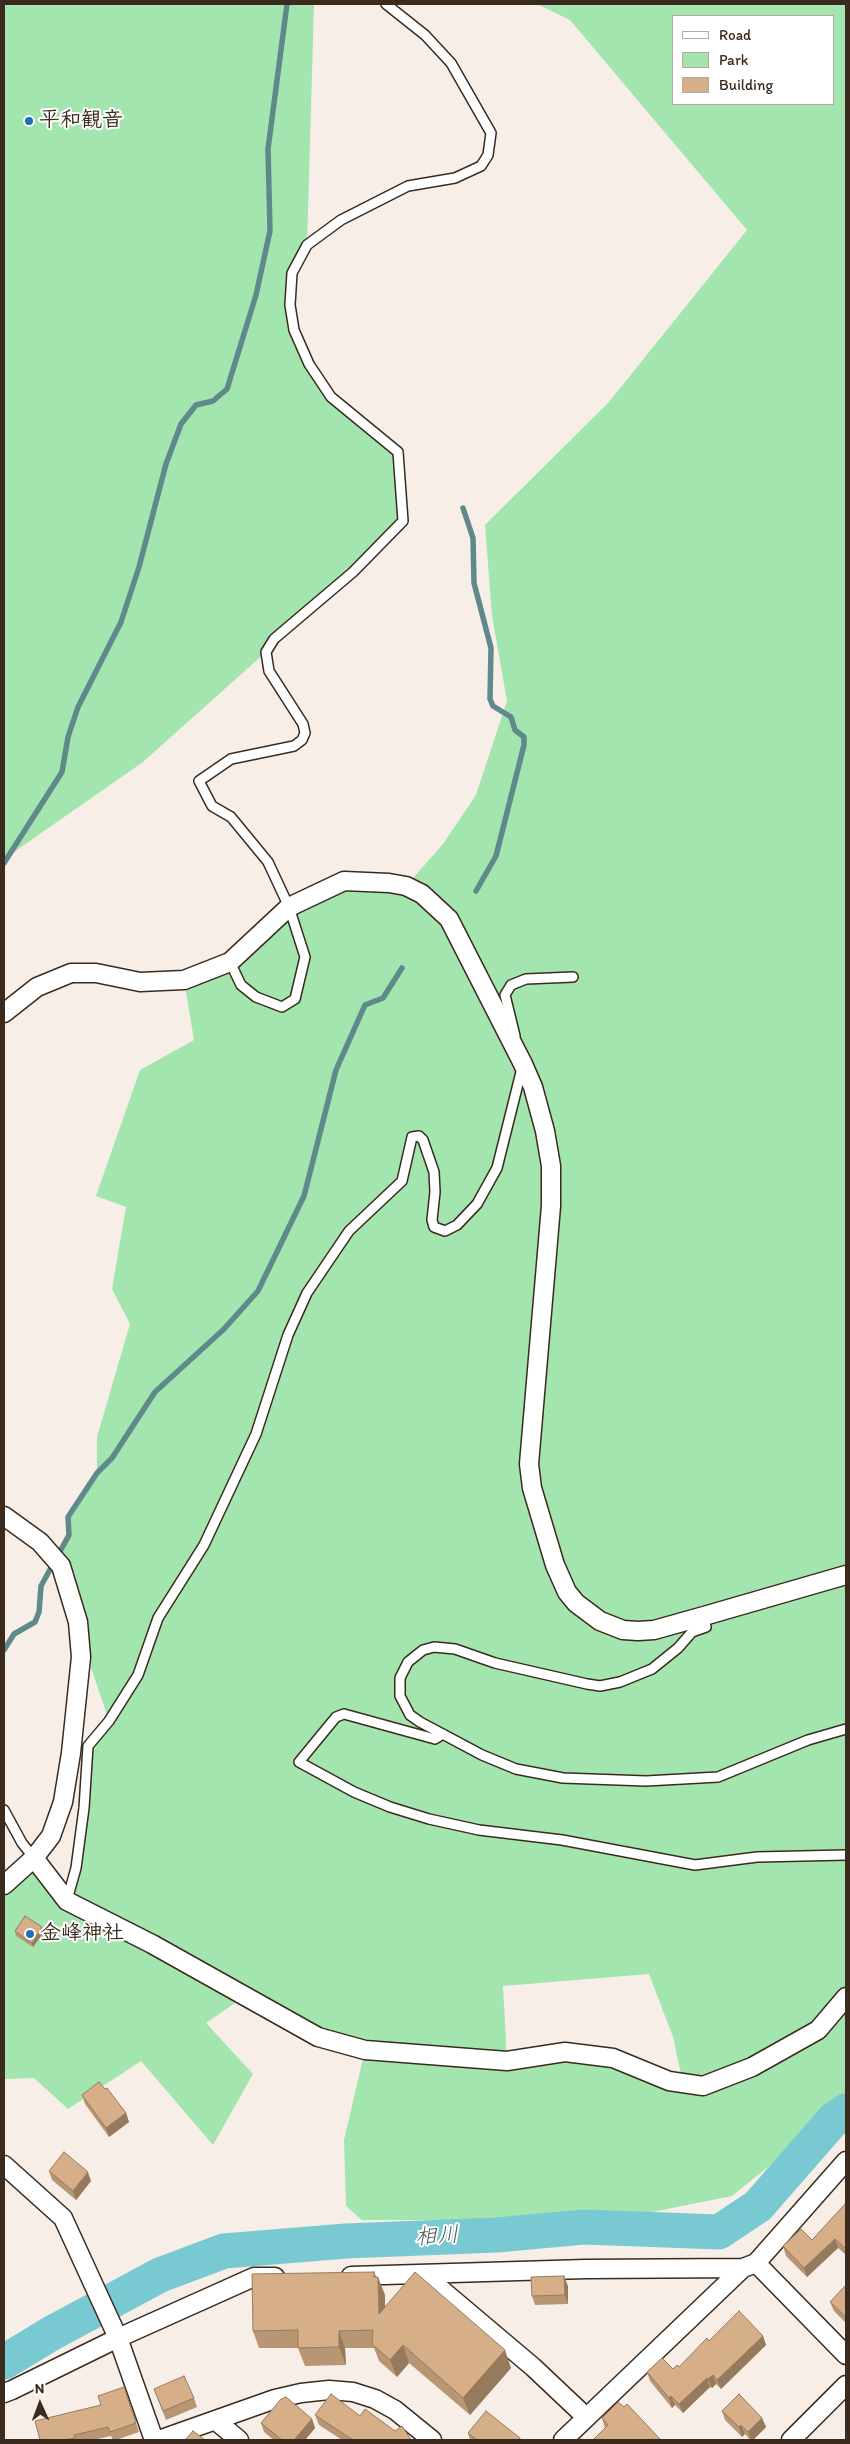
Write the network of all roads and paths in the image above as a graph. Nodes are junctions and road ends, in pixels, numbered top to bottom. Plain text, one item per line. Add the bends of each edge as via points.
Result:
1 (386, 4) edge
2 (289, 907) junction
3 (230, 962) junction
4 (573, 977) dead end
5 (4, 1012) edge
6 (523, 1064) junction
7 (4, 1516) edge
8 (846, 1575) edge
9 (704, 1616) junction
10 (846, 1729) edge
11 (443, 1734) junction
12 (4, 1810) edge
13 (846, 1855) edge
14 (34, 1858) junction
15 (4, 1885) edge
16 (67, 1901) junction
17 (846, 1998) edge
18 (846, 2161) edge
19 (4, 2165) edge
20 (749, 2266) junction
21 (424, 2275) junction
22 (330, 2276) edge
23 (292, 2277) edge
24 (115, 2331) junction
25 (846, 2355) edge
26 (846, 2385) edge
27 (4, 2392) edge
28 (586, 2417) junction
29 (215, 2420) junction
30 (154, 2440) edge
31 (159, 2440) edge
32 (239, 2440) edge
33 (432, 2440) edge
34 (563, 2440) edge
35 (791, 2440) edge

1 - 2 lane via 425,36 451,63 491,133 488,155 481,166 455,178 408,186 341,220 307,245 292,273 290,305 294,330 309,364 331,397 398,452 403,521 353,572 274,639 266,652 269,671 303,724 305,733 302,740 294,746 231,759 199,782 212,806 231,817 268,862
2 - 3 street
2 - 3 lane via 305,957 295,999 282,1007 256,997 241,985
2 - 6 street via 344,881 389,883 406,886 422,894 449,919
3 - 5 street via 184,980 140,982 96,973 71,974 37,987
4 - 6 lane via 526,979 511,985 505,995
6 - 9 street via 533,1087 551,1166 551,1206 529,1464 532,1488 555,1565 560,1580 576,1603 611,1626 623,1630 646,1630
6 - 16 lane via 497,1168 477,1204 457,1225 445,1231 434,1227 434,1172 423,1140 418,1136 412,1137 402,1181 349,1231 307,1293 288,1335 256,1434 204,1545 158,1618 138,1675 88,1746 76,1868
7 - 14 street via 40,1542 55,1560 78,1622 81,1657 63,1802 51,1836
8 - 9 street
9 - 11 lane via 706,1627 692,1632 652,1669 610,1685 587,1684 495,1663 455,1649 434,1647 423,1650 402,1670 400,1696 410,1715
10 - 11 lane via 808,1740 718,1778 646,1781 537,1774 482,1755
11 - 13 lane via 435,1739 344,1714 336,1717 299,1762 354,1792 390,1807 479,1830 562,1840 695,1865 757,1857
12 - 14 lane
14 - 15 street
14 - 16 street
16 - 17 street via 152,1944 318,2037 365,2050 507,2061 565,2052 613,2058 669,2082 702,2086 752,2067 818,2030
18 - 20 street
19 - 24 street via 63,2218
20 - 21 street
20 - 25 street
20 - 28 street
21 - 22 street
21 - 28 street via 533,2367
23 - 24 street via 254,2277
24 - 27 street
24 - 30 street
26 - 35 street
28 - 34 street
29 - 31 street
29 - 32 street
29 - 33 street via 302,2393 353,2392 395,2410

